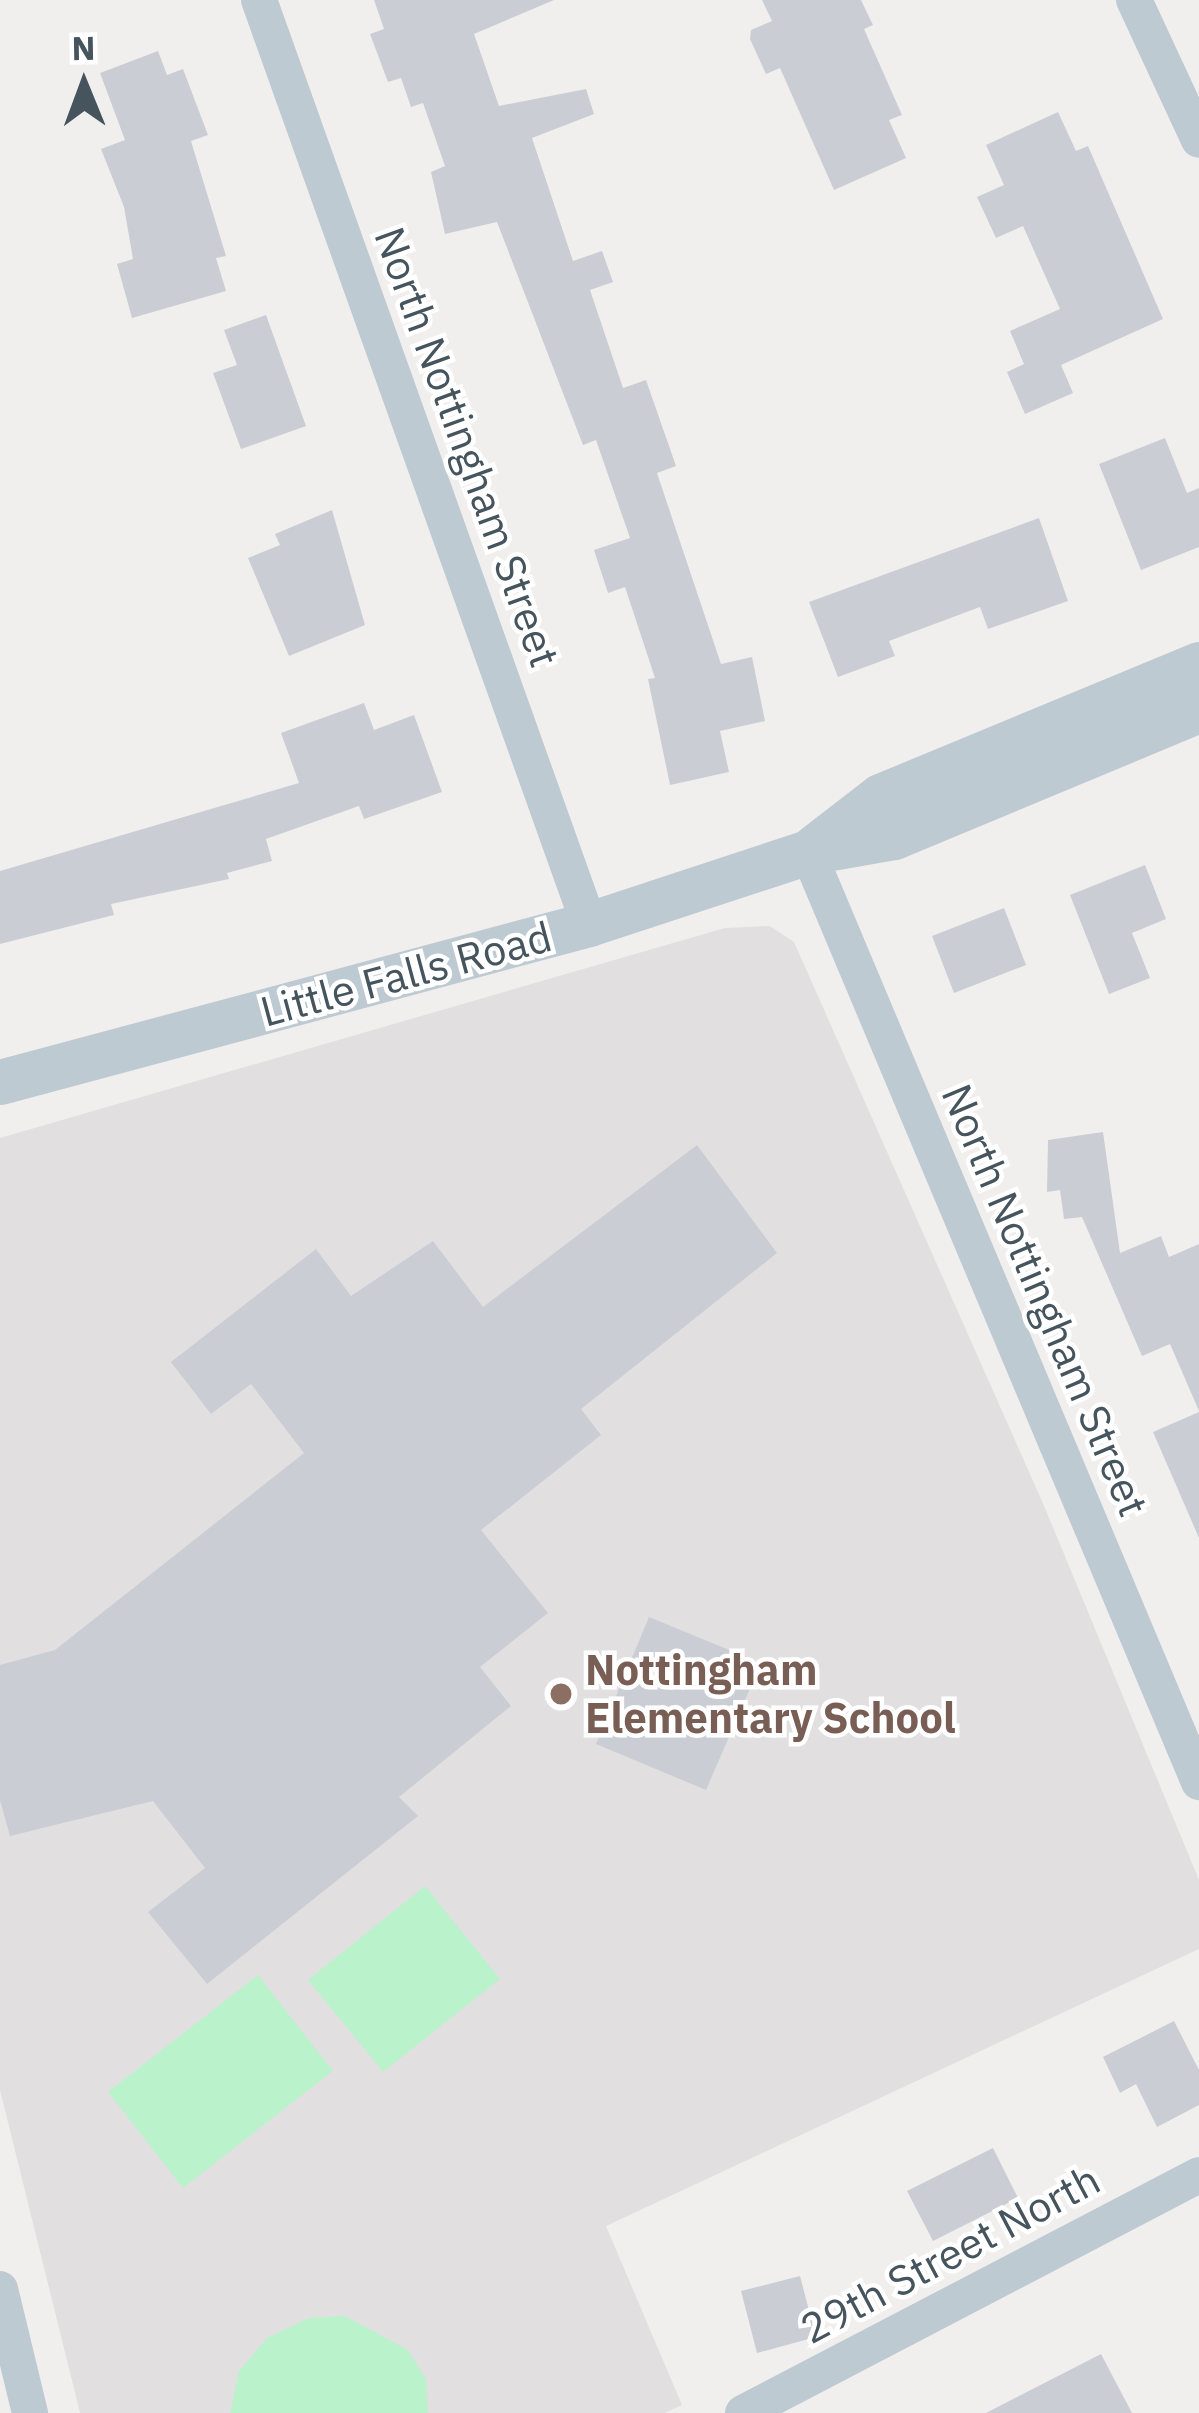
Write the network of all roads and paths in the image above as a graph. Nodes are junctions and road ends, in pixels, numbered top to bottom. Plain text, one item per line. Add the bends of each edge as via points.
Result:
1 (259, 0) edge
2 (1134, 0) edge
3 (1199, 140) edge
4 (1199, 664) edge
5 (1199, 710) edge
6 (808, 852) junction
7 (590, 924) junction
8 (0, 1082) edge
9 (1199, 1782) edge
10 (1199, 2175) edge
11 (0, 2289) edge
12 (30, 2413) edge
13 (743, 2413) edge

1 - 7 street, North Nottingham Street
2 - 3 street
4 - 6 street, Little Falls Road via 880,796
5 - 6 street, Little Falls Road via 894,837
6 - 7 street, Little Falls Road
6 - 9 street, North Nottingham Street
7 - 8 street, Little Falls Road
10 - 13 street, 29th Street North
11 - 12 street

